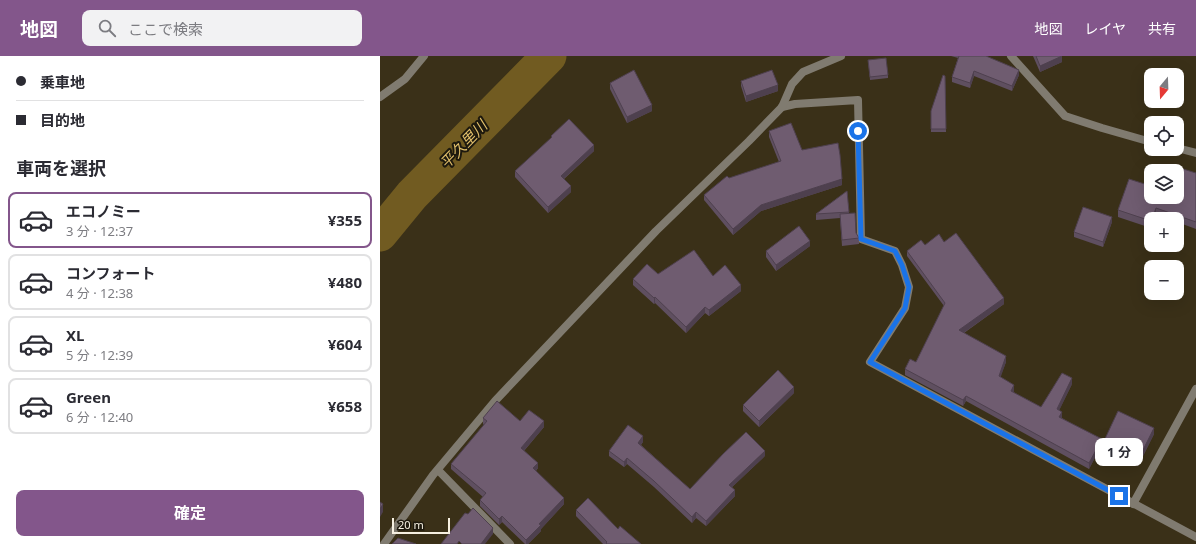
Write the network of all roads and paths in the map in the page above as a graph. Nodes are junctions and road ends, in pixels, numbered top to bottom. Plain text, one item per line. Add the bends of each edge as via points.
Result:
1 (424, 56) edge
2 (841, 56) edge
3 (1011, 56) edge
4 (380, 97) edge
5 (782, 107) junction
6 (1144, 140) edge
7 (1184, 150) edge
8 (1196, 153) edge
9 (1196, 389) edge
10 (438, 470) junction
11 (1133, 504) junction
12 (1196, 537) edge
13 (384, 544) edge
14 (510, 544) edge

1 - 4 street via 405,79
2 - 5 street via 803,72 792,84
3 - 6 street via 1065,116
5 - 10 street via 656,231 495,401
5 - 11 street via 858,100 861,239 895,251 909,287 905,308 870,362
7 - 8 street
9 - 11 street
10 - 13 street
10 - 14 street
11 - 12 street

